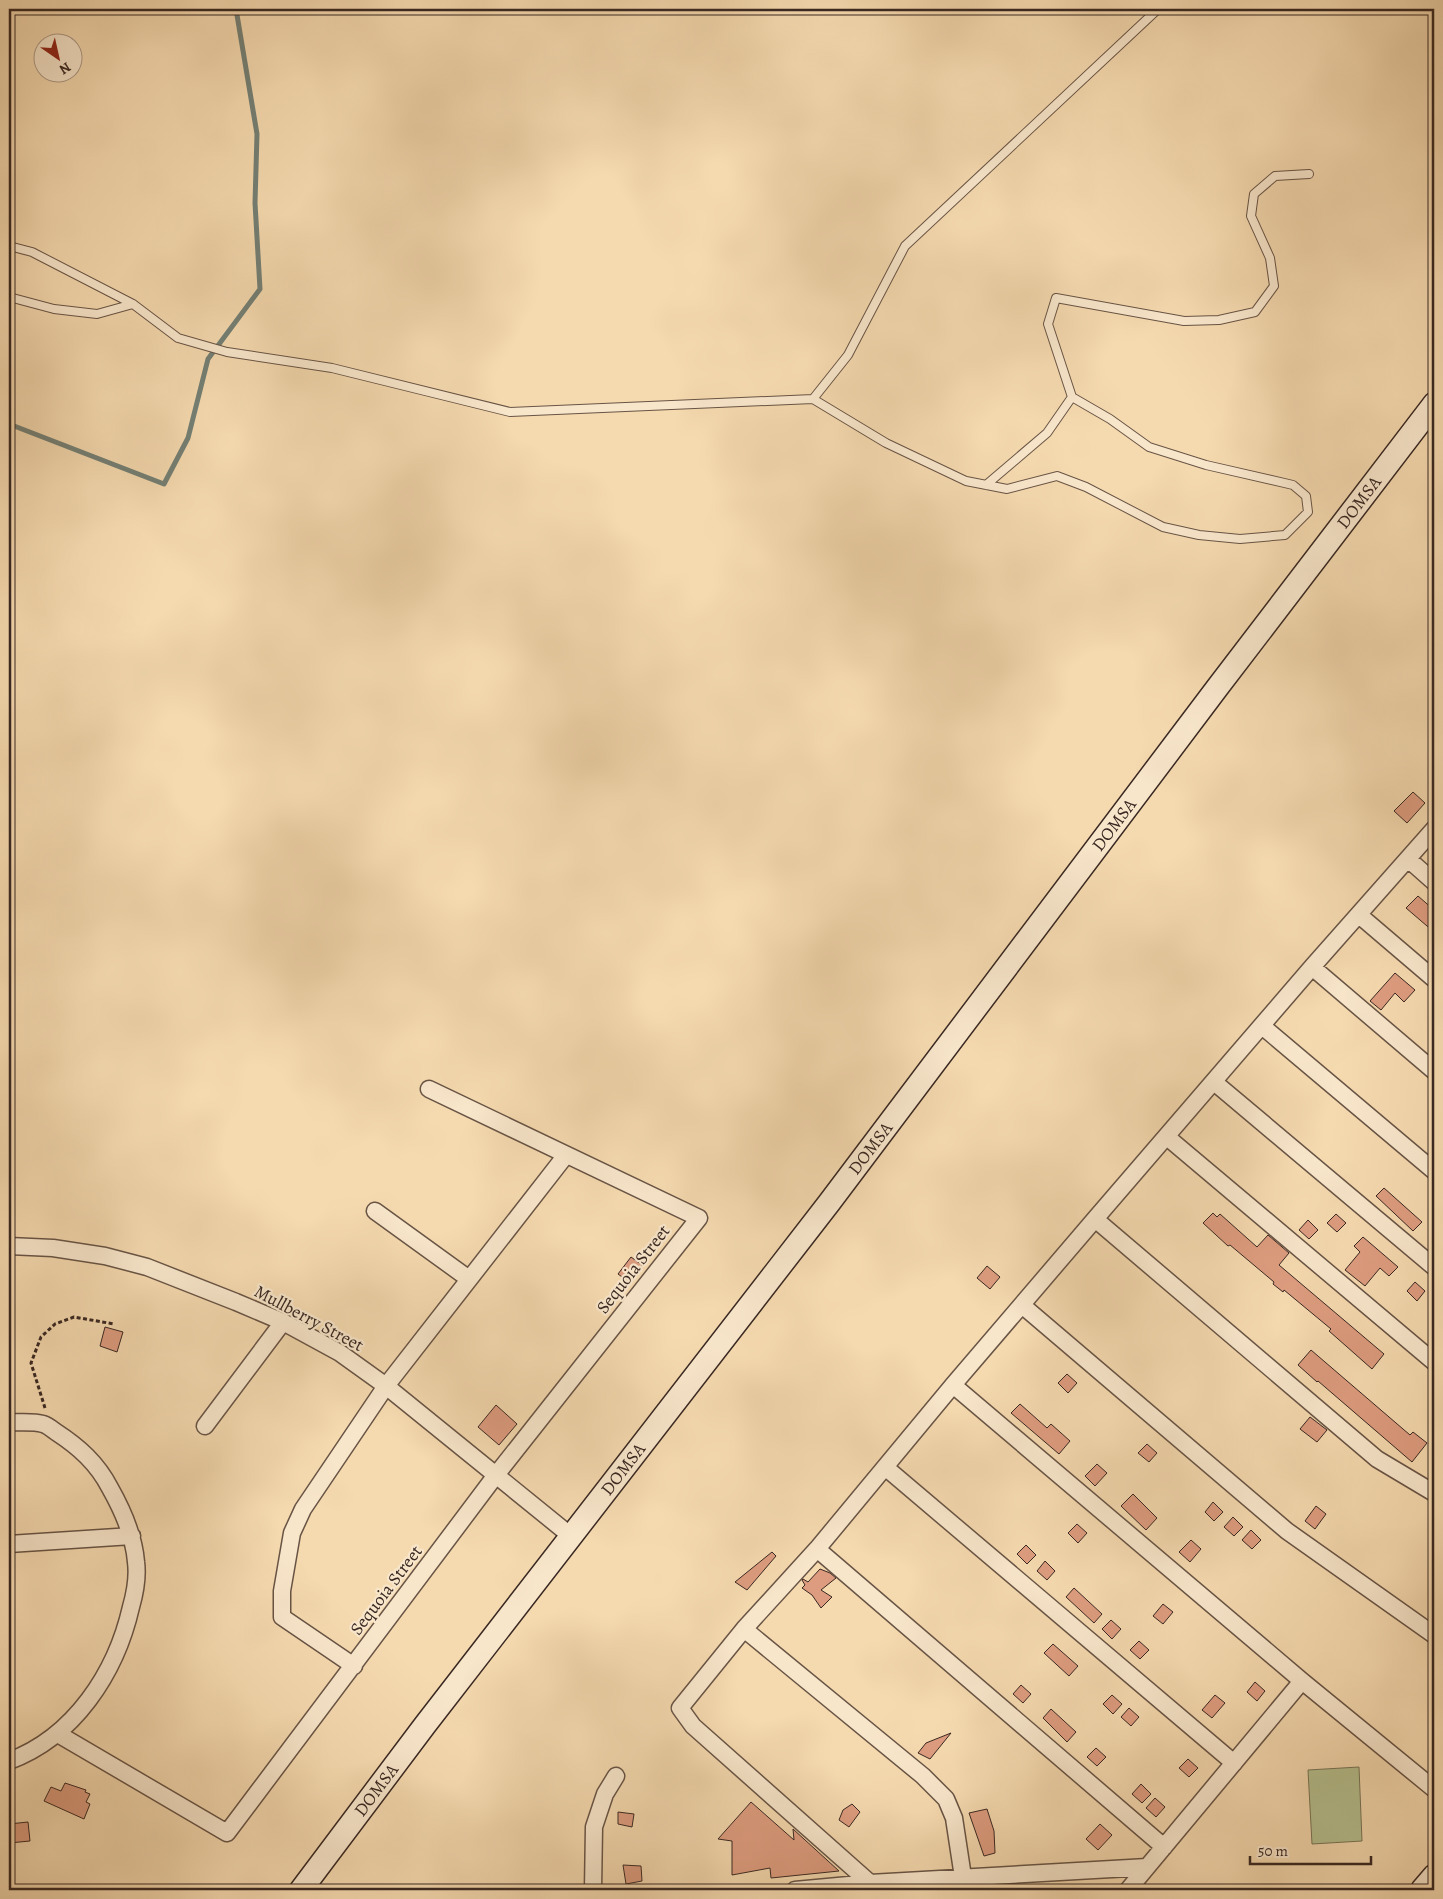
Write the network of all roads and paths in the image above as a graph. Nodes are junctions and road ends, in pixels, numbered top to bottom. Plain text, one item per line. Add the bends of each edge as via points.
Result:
1 (1158, 9) edge
2 (1309, 174) dead end
3 (9, 246) edge
4 (9, 297) edge
5 (133, 304) junction
6 (1072, 397) junction
7 (813, 399) junction
8 (1434, 404) edge
9 (986, 485) junction
10 (1434, 829) edge
11 (1408, 859) junction
12 (1434, 882) edge
13 (1359, 915) junction
14 (1312, 967) junction
15 (1434, 979) edge
16 (1262, 1026) junction
17 (1434, 1071) edge
18 (1214, 1082) junction
19 (429, 1089) dead end
20 (1167, 1137) junction
21 (566, 1155) junction
22 (1434, 1171) edge
23 (374, 1211) dead end
24 (1095, 1219) junction
25 (9, 1246) edge
26 (1434, 1267) edge
27 (469, 1279) junction
28 (1023, 1306) junction
29 (283, 1322) junction
30 (114, 1324) dead end
31 (1434, 1362) edge
32 (954, 1385) junction
33 (386, 1386) junction
34 (9, 1422) edge
35 (43, 1424) junction
36 (205, 1426) dead end
37 (885, 1467) junction
38 (496, 1475) junction
39 (1434, 1493) edge
40 (132, 1536) junction
41 (571, 1536) junction
42 (9, 1544) edge
43 (817, 1549) junction
44 (744, 1629) junction
45 (1434, 1635) edge
46 (354, 1666) junction
47 (1302, 1681) junction
48 (58, 1734) junction
49 (9, 1761) edge
50 (1234, 1763) junction
51 (616, 1776) dead end
52 (1434, 1788) edge
53 (1164, 1847) junction
54 (1146, 1867) junction
55 (1434, 1876) edge
56 (963, 1877) junction
57 (870, 1883) junction
58 (301, 1890) edge
59 (594, 1890) edge
60 (795, 1890) edge
61 (1128, 1890) edge
62 (1422, 1890) edge

1 - 7 lane via 905,246 848,355
2 - 6 lane via 1274,176 1254,194 1251,216 1270,258 1274,286 1255,312 1219,320 1184,321 1056,298 1048,324
3 - 5 lane via 32,252
4 - 5 lane via 54,309 97,314
5 - 7 lane via 178,338 227,352 332,368 510,412
6 - 9 lane via 1047,433
6 - 9 lane via 1149,447 1206,465 1293,484 1306,496 1308,512 1284,535 1240,539 1163,527 1086,487 1057,476 1007,489
7 - 9 lane via 886,444 966,481
8 - 41 main road, DOMSA via 829,1203
10 - 11 street
11 - 12 street
11 - 13 street
13 - 14 street
13 - 15 street
14 - 16 street
14 - 17 street
16 - 18 street
16 - 22 street
18 - 20 street
18 - 26 street
19 - 21 street
20 - 24 street
20 - 31 street
21 - 27 street
21 - 38 street, Sequoia Street via 699,1218
23 - 27 street
24 - 28 street
24 - 39 street via 1376,1459
25 - 29 street, Mullberry Street via 53,1248 148,1267
27 - 33 street
28 - 32 street
28 - 45 street via 1287,1531
29 - 33 street, Mullberry Street via 340,1352
29 - 36 street
30 - 35 path via 74,1317 55,1324 41,1338 31,1362 45,1407
32 - 37 street
32 - 47 street
33 - 38 street, Mullberry Street
33 - 46 street via 304,1509 292,1533 282,1591 282,1617
34 - 35 street
35 - 40 street via 73,1443 101,1470
37 - 43 street
37 - 50 street
38 - 41 street, Mullberry Street
38 - 46 street, Sequoia Street
40 - 42 street
40 - 48 street via 137,1564 136,1588 127,1626 91,1699
41 - 58 main road, DOMSA
43 - 44 street
43 - 53 street
44 - 56 street via 923,1776 946,1799 954,1818
44 - 57 street via 680,1708 693,1726
46 - 48 street, Sequoia Street via 227,1832
47 - 50 street
47 - 52 street
48 - 49 street
50 - 53 street
51 - 59 street via 605,1794 594,1827
53 - 54 street
54 - 56 street
54 - 61 street
55 - 62 main road
56 - 57 street
57 - 60 street

